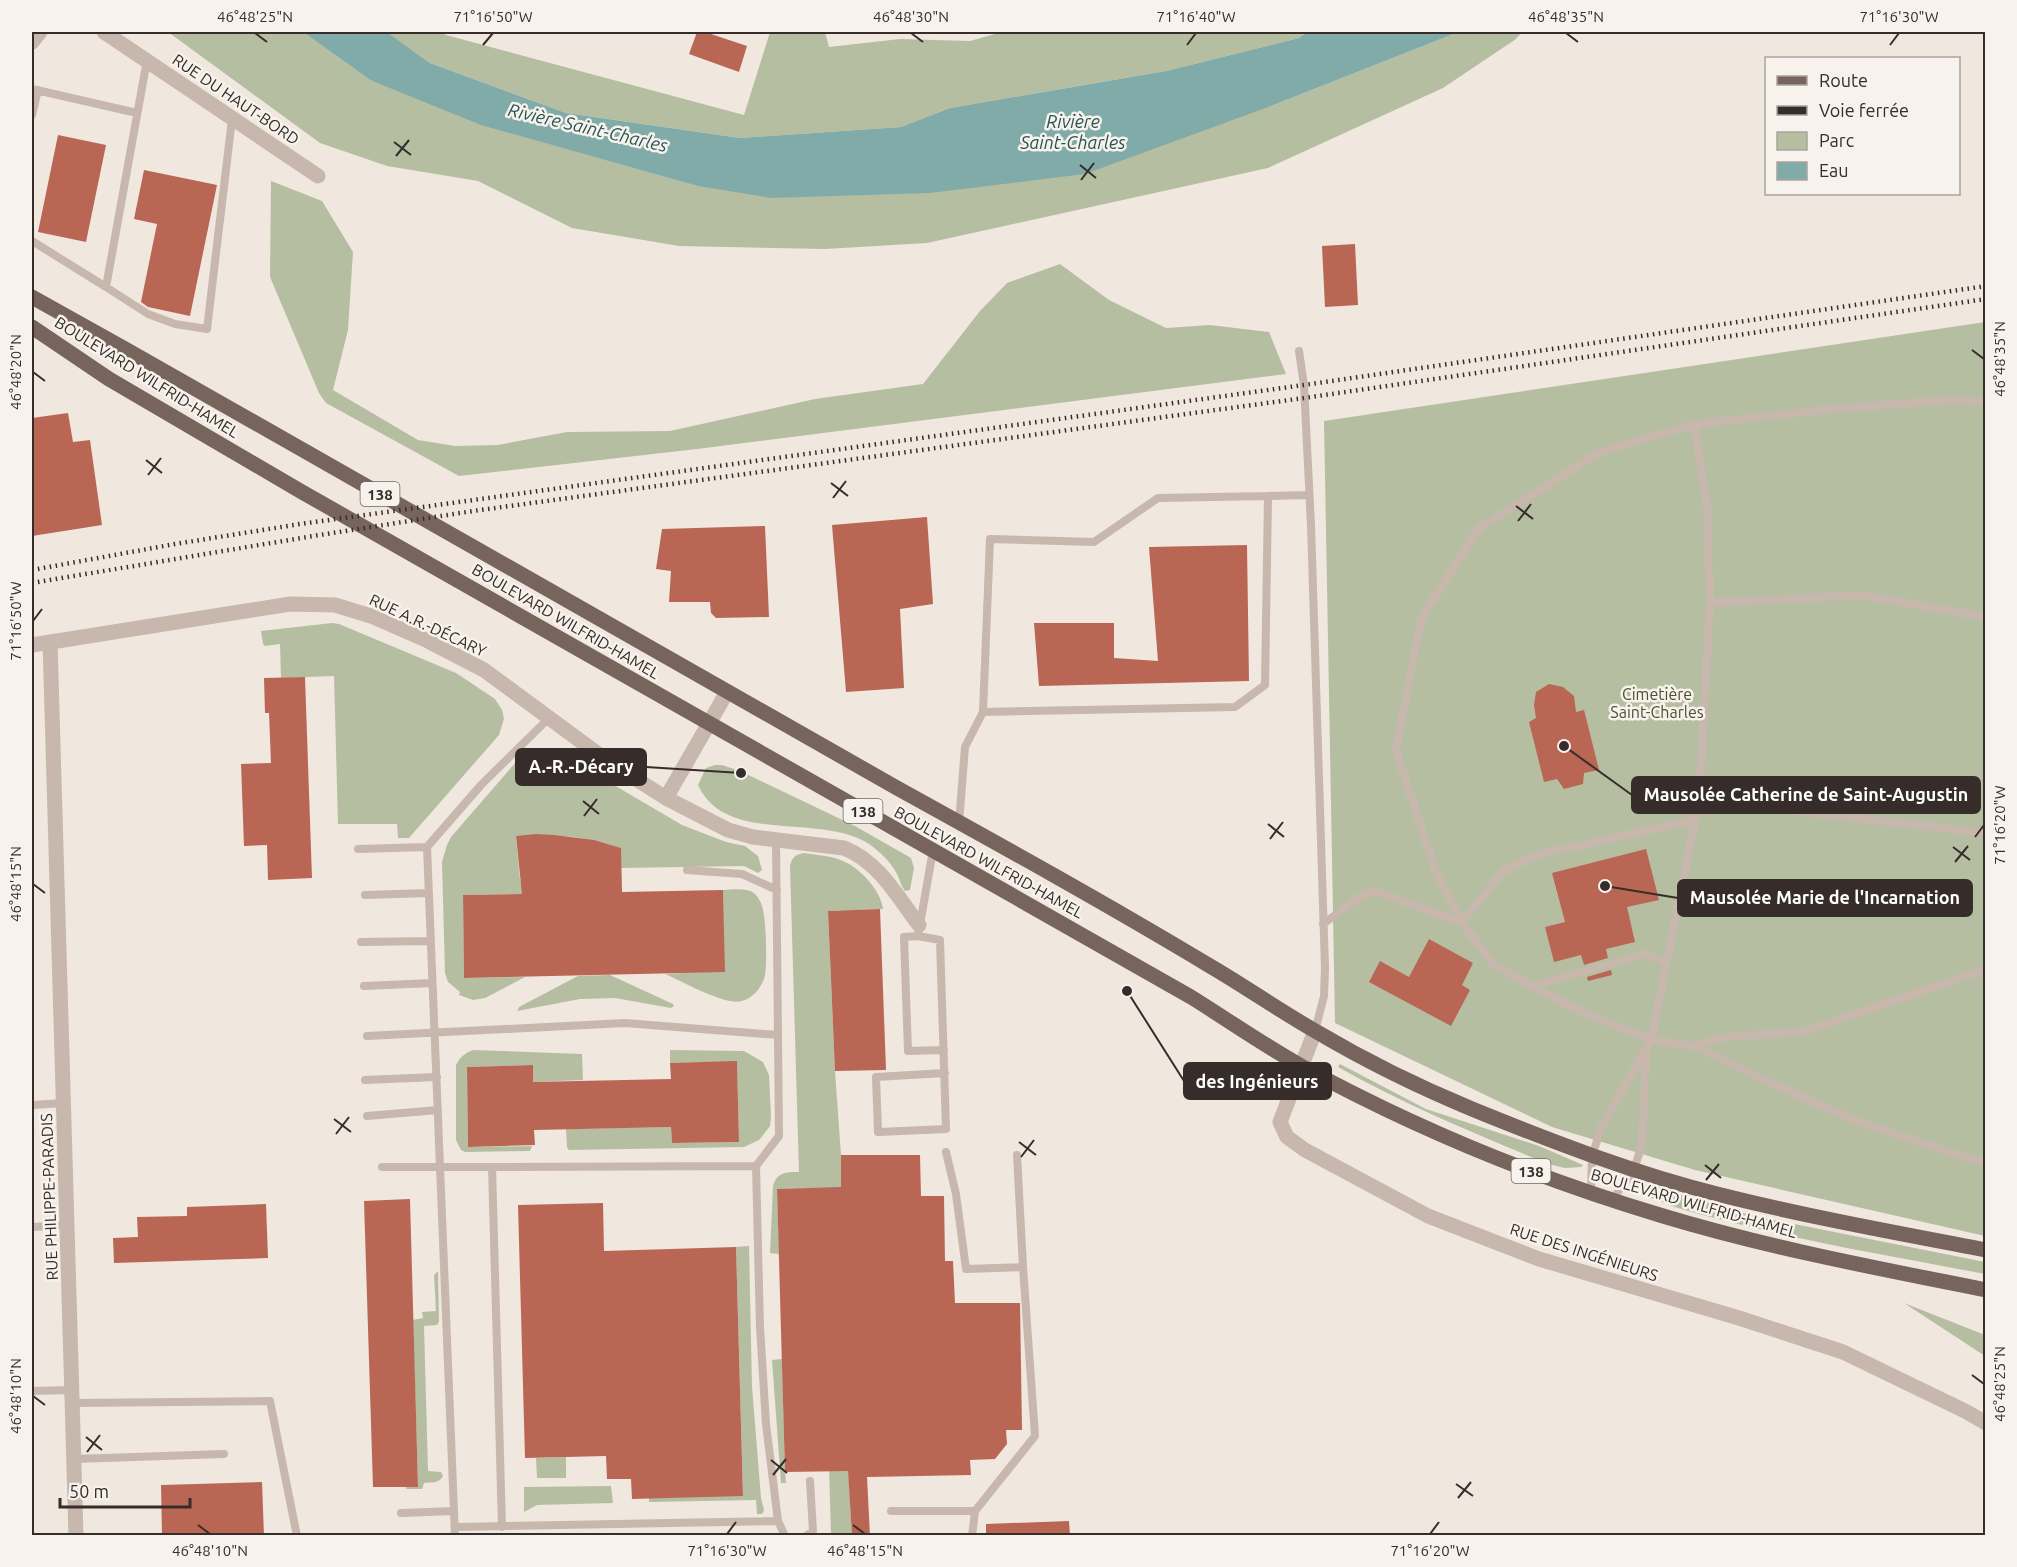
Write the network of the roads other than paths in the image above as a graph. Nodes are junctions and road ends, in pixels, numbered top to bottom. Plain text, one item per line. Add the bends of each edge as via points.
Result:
1 (40, 32) edge
2 (104, 32) edge
3 (32, 42) edge
4 (147, 60) junction
5 (35, 89) edge
6 (137, 113) junction
7 (32, 115) edge
8 (232, 117) junction
9 (318, 176) dead end
10 (32, 241) edge
11 (106, 288) junction
12 (32, 297) edge
13 (32, 327) edge
14 (1299, 351) dead end
15 (1986, 402) edge
16 (1694, 424) junction
17 (1308, 495) junction
18 (1268, 496) junction
19 (1710, 603) junction
20 (1986, 617) edge
21 (50, 642) junction
22 (32, 645) edge
23 (727, 692) junction
24 (983, 712) junction
25 (549, 718) junction
26 (709, 724) junction
27 (666, 798) junction
28 (1699, 800) junction
29 (1695, 820) junction
30 (959, 823) junction
31 (1986, 833) edge
32 (776, 840) junction
33 (427, 847) junction
34 (358, 849) dead end
35 (933, 850) junction
36 (687, 870) dead end
37 (777, 890) junction
38 (429, 893) junction
39 (365, 895) dead end
40 (1462, 922) junction
41 (1323, 924) junction
42 (918, 931) junction
43 (430, 941) junction
44 (361, 942) dead end
45 (1667, 963) junction
46 (1986, 969) edge
47 (432, 982) junction
48 (364, 986) dead end
49 (1532, 986) junction
50 (1315, 1031) junction
51 (435, 1032) junction
52 (778, 1035) junction
53 (367, 1036) dead end
54 (1651, 1040) junction
55 (1695, 1046) junction
56 (944, 1050) junction
57 (1646, 1052) junction
58 (1301, 1066) junction
59 (945, 1073) junction
60 (436, 1077) junction
61 (365, 1080) dead end
62 (64, 1103) junction
63 (32, 1105) edge
64 (438, 1110) junction
65 (367, 1116) dead end
66 (946, 1152) dead end
67 (1017, 1155) dead end
68 (1592, 1156) junction
69 (1986, 1162) edge
70 (440, 1166) junction
71 (756, 1166) junction
72 (382, 1167) dead end
73 (492, 1167) junction
74 (1634, 1170) junction
75 (1591, 1193) junction
76 (1612, 1200) junction
77 (68, 1225) junction
78 (32, 1227) edge
79 (1986, 1250) edge
80 (1023, 1267) junction
81 (1986, 1290) edge
82 (32, 1391) edge
83 (73, 1397) junction
84 (1986, 1423) edge
85 (224, 1454) dead end
86 (74, 1460) junction
87 (810, 1481) dead end
88 (454, 1511) junction
89 (891, 1511) dead end
90 (975, 1511) junction
91 (400, 1513) dead end
92 (778, 1521) junction
93 (502, 1527) junction
94 (455, 1532) edge
95 (76, 1536) edge
96 (297, 1536) edge
97 (785, 1536) edge
98 (806, 1536) edge
99 (972, 1536) edge

1 - 3 street
2 - 4 street, RUE DU HAUT-BORD
4 - 6 lane
4 - 8 street, RUE DU HAUT-BORD
5 - 6 lane
5 - 7 lane
6 - 11 lane
8 - 9 street, RUE DU HAUT-BORD
8 - 11 lane via 207,329 175,324 148,314
10 - 11 lane
12 - 23 main road, BOULEVARD WILFRID-HAMEL / 138
13 - 26 main road, BOULEVARD WILFRID-HAMEL / 138 via 119,385
14 - 17 lane
15 - 16 lane via 1955,400 1853,407
16 - 19 lane via 1707,506
16 - 40 lane via 1598,453 1478,529 1421,619 1396,751 1436,872
17 - 18 lane
17 - 41 lane
18 - 24 lane via 1158,498 1094,542 990,539
18 - 24 lane via 1265,685 1235,707
19 - 20 lane via 1861,596
19 - 28 lane
21 - 22 street, RUE A.R.-DÉCARY
21 - 25 street, RUE A.R.-DÉCARY via 290,604 334,605 371,616 484,670
21 - 62 street, RUE PHILIPPE-PARADIS
23 - 26 street
23 - 30 main road, BOULEVARD WILFRID-HAMEL / 138
24 - 30 lane via 965,747
25 - 27 street, RUE A.R.-DÉCARY
25 - 33 lane via 481,785
26 - 27 street
26 - 35 main road, BOULEVARD WILFRID-HAMEL / 138
27 - 32 street, RUE A.R.-DÉCARY via 728,830
28 - 29 lane
28 - 31 lane
29 - 40 lane via 1535,855 1502,872
29 - 45 lane
30 - 50 main road, BOULEVARD WILFRID-HAMEL / 138
32 - 37 lane
32 - 42 street, RUE A.R.-DÉCARY via 857,853 878,871
33 - 34 lane
33 - 38 lane
35 - 42 lane
35 - 58 main road, BOULEVARD WILFRID-HAMEL / 138 via 1191,997
36 - 37 lane via 742,874
37 - 52 lane
38 - 39 lane
38 - 43 lane
40 - 41 lane via 1376,891 1361,896
40 - 49 lane via 1494,965
41 - 50 lane via 1324,996
42 - 56 lane via 939,940
42 - 56 lane via 904,937 908,1051
43 - 44 lane
43 - 47 lane
45 - 49 lane via 1645,954
45 - 54 lane
46 - 55 lane via 1806,1032 1719,1038
47 - 48 lane
47 - 51 lane
49 - 54 lane via 1571,1007
50 - 58 street, RUE DES INGÉNIEURS
50 - 68 main road, BOULEVARD WILFRID-HAMEL / 138 via 1470,1108
51 - 52 lane via 625,1023
51 - 53 lane
51 - 60 lane
52 - 71 lane via 779,1136
54 - 55 lane
54 - 57 lane
55 - 69 lane via 1859,1122
56 - 59 lane
57 - 68 lane via 1602,1126
57 - 74 lane via 1642,1144
58 - 75 main road, BOULEVARD WILFRID-HAMEL / 138 via 1452,1139
58 - 84 street, RUE DES INGÉNIEURS via 1280,1122 1287,1137 1428,1216 1539,1259 1843,1352
59 - 59 lane via 946,1132 878,1132 876,1077
60 - 61 lane
60 - 64 lane
62 - 63 lane
62 - 77 street, RUE PHILIPPE-PARADIS
64 - 65 lane
64 - 70 lane
66 - 80 lane via 957,1194 966,1269
67 - 80 lane
68 - 74 main road, BOULEVARD WILFRID-HAMEL / 138
68 - 75 lane
70 - 72 lane
70 - 73 lane
70 - 88 lane
71 - 73 lane
71 - 92 lane via 766,1424
73 - 93 lane
74 - 76 lane
74 - 79 main road, BOULEVARD WILFRID-HAMEL / 138 via 1805,1215
75 - 76 main road, BOULEVARD WILFRID-HAMEL / 138
76 - 81 main road, BOULEVARD WILFRID-HAMEL / 138 via 1772,1246
77 - 78 lane
77 - 83 street, RUE PHILIPPE-PARADIS
80 - 90 lane via 1035,1436
82 - 83 lane
83 - 86 street, RUE PHILIPPE-PARADIS
83 - 96 lane via 270,1401
85 - 86 lane
86 - 95 street, RUE PHILIPPE-PARADIS
87 - 98 lane via 813,1531
88 - 91 lane
88 - 94 lane
89 - 90 lane
90 - 99 lane
92 - 93 lane
92 - 97 lane
93 - 94 lane

